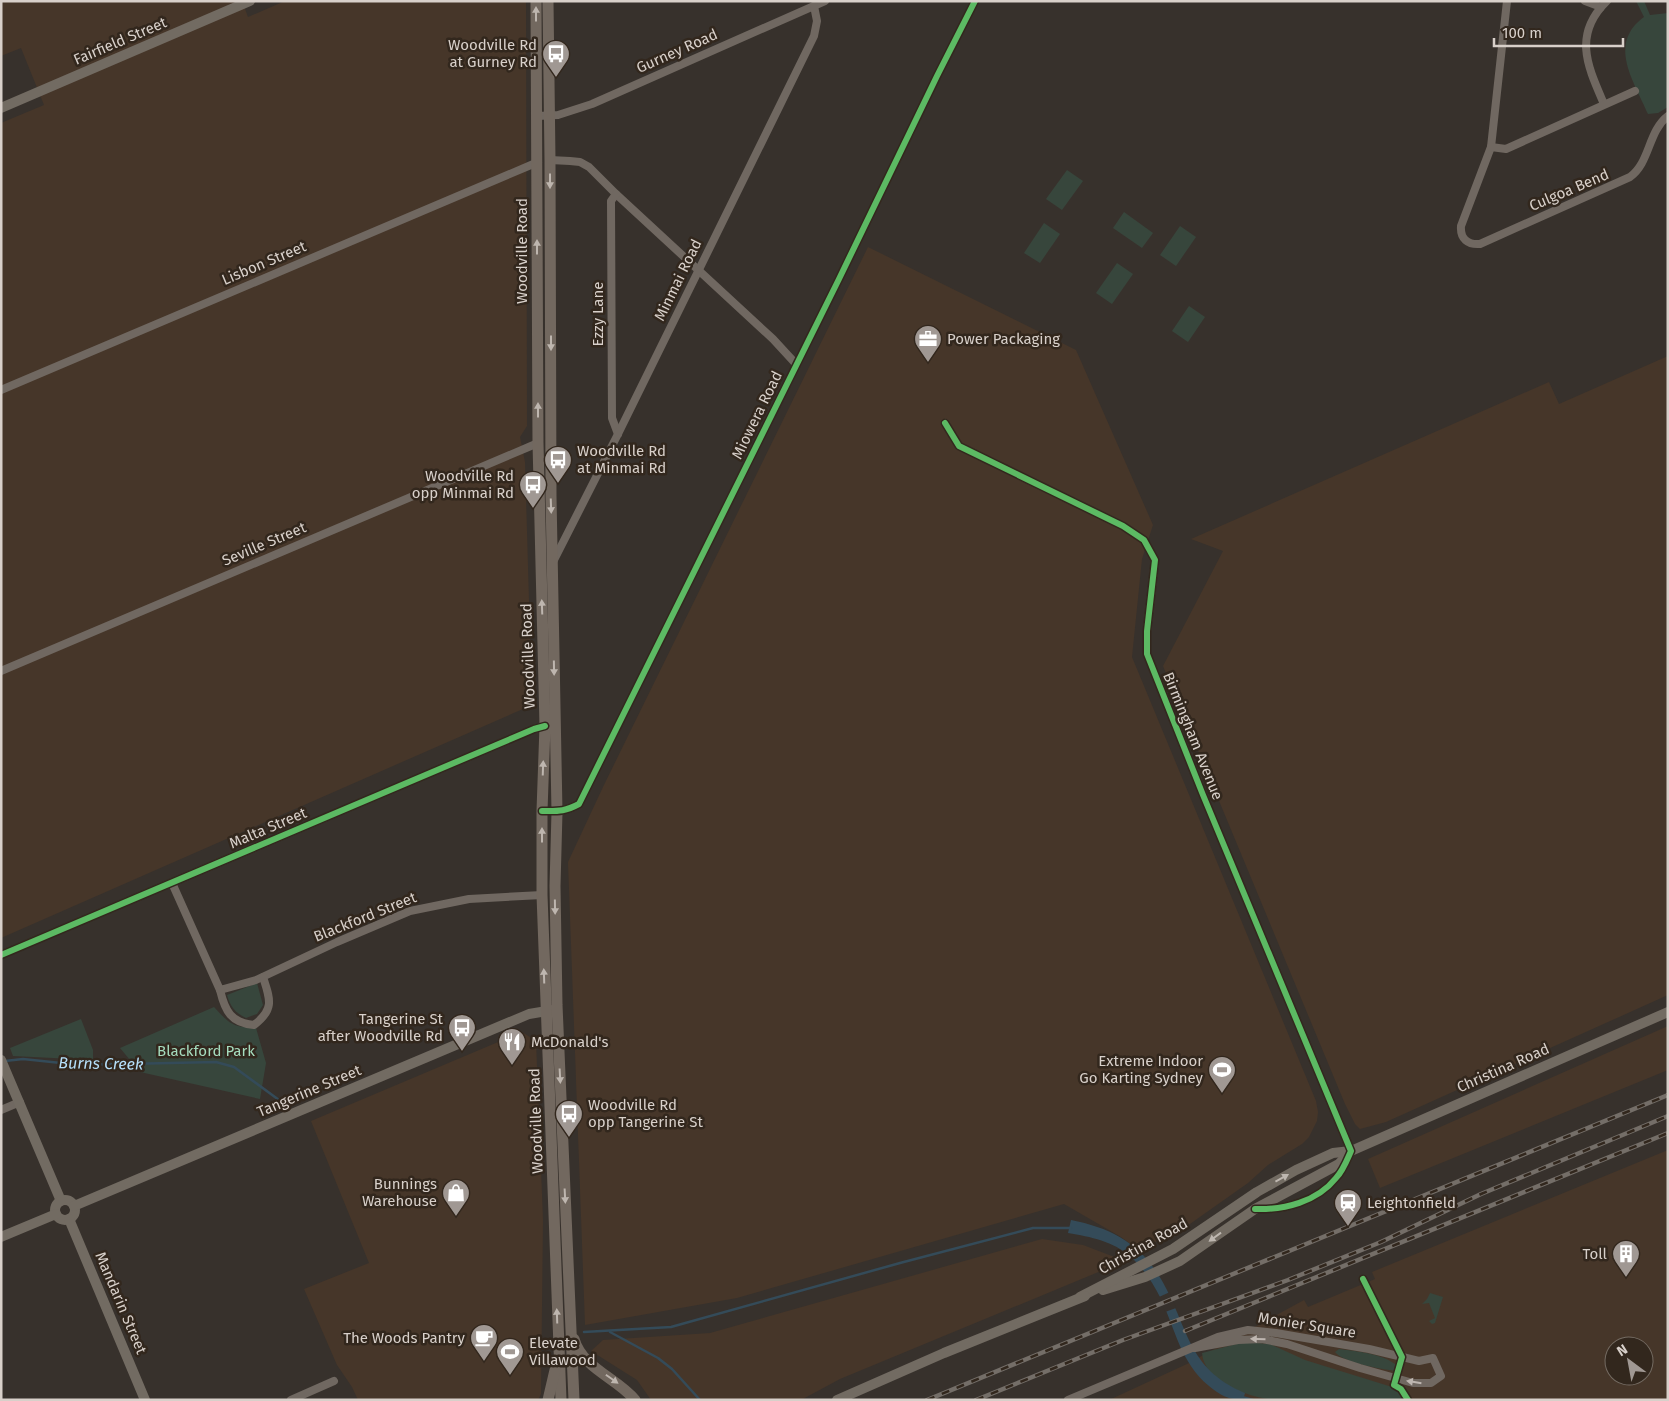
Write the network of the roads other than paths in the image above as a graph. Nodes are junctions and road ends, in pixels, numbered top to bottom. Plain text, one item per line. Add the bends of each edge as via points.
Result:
1 (250, 1) edge
2 (536, 1) edge
3 (548, 1) edge
4 (825, 1) edge
5 (975, 1) edge
6 (1507, 1) edge
7 (1586, 1) edge
8 (1604, 4) edge
9 (814, 6) junction
10 (1635, 91) dead end
11 (1604, 104) junction
12 (1, 108) edge
13 (550, 115) junction
14 (537, 116) junction
15 (1668, 116) edge
16 (1491, 147) junction
17 (550, 160) junction
18 (538, 162) junction
19 (616, 194) junction
20 (698, 270) junction
21 (796, 364) junction
22 (1, 390) edge
23 (945, 423) dead end
24 (618, 434) junction
25 (538, 443) junction
26 (552, 563) junction
27 (1, 671) edge
28 (545, 726) junction
29 (542, 811) junction
30 (557, 812) junction
31 (172, 883) junction
32 (542, 895) junction
33 (1, 955) edge
34 (263, 976) junction
35 (220, 990) junction
36 (551, 1010) junction
37 (1668, 1012) edge
38 (1, 1060) edge
39 (20, 1102) junction
40 (1, 1110) edge
41 (1351, 1151) junction
42 (61, 1201) junction
43 (74, 1206) junction
44 (1255, 1209) junction
45 (56, 1214) junction
46 (69, 1219) junction
47 (1, 1237) edge
48 (1080, 1297) junction
49 (571, 1330) junction
50 (558, 1337) junction
51 (1195, 1348) junction
52 (334, 1381) dead end
53 (145, 1400) edge
54 (291, 1400) edge
55 (548, 1400) edge
56 (561, 1400) edge
57 (574, 1400) edge
58 (635, 1400) edge
59 (837, 1400) edge
60 (1068, 1400) edge

1 - 12 main road, Fairfield Street
14 -> 2 main road, Woodville Road
3 - 13 main road, Woodville Road
4 - 9 street, Gurney Road
5 - 21 street, Miowera Road
6 - 16 street
7 - 8 street
8 - 11 street via 1591,23 1586,53
9 - 13 street, Gurney Road via 592,104
9 - 20 street, Minmai Road via 818,21 814,36
10 - 11 street
11 - 16 street via 1506,149
13 - 14 street, Gurney Road
13 - 17 main road, Woodville Road
14 - 18 main road, Woodville Road
15 - 16 street, Culgoa Bend via 1659,126 1635,174 1473,245 1461,234 1461,226
17 - 19 street via 580,162
17 -> 26 main road, Woodville Road
18 - 22 street, Lisbon Street
25 -> 18 main road, Woodville Road
19 - 20 street
19 - 24 street, Ezzy Lane via 611,201 612,418
20 - 21 street
20 - 24 street, Minmai Road
21 - 30 street, Miowera Road via 579,804
23 - 41 street, Birmingham Avenue via 959,446 1123,526 1144,540 1155,560 1147,654
24 - 26 street, Minmai Road
25 - 27 street, Seville Street
28 -> 25 main road, Woodville Road
26 -> 30 main road, Woodville Road
29 -> 28 main road, Woodville Road
28 - 31 street, Malta Street
29 - 30 street, Miowera Road
32 -> 29 main road, Woodville Road
30 -> 36 main road, Woodville Road
31 - 33 street, Malta Street
31 - 35 street
32 - 34 street, Blackford Street via 469,899 410,911
36 -> 32 main road, Woodville Road
34 - 35 street, Blackford Street
34 - 35 street via 269,1004 265,1016 254,1024 242,1024 233,1018 224,1005
36 - 43 main road, Tangerine Street via 529,1014
36 -> 49 main road, Woodville Road
50 -> 36 main road, Woodville Road
37 - 41 main road, Christina Road
38 - 39 main road
39 - 40 street
39 - 42 main road
41 - 44 main road, Christina Road via 1339,1164
41 - 44 street via 1337,1177 1317,1194 1283,1208
48 -> 41 main road, Christina Road via 1179,1245 1257,1192 1296,1170 1333,1153
42 - 43 main road
42 - 45 main road via 56,1207
43 - 46 main road
44 -> 48 main road, Christina Road via 1180,1261 1145,1277
45 - 46 main road via 61,1219
45 - 47 main road
46 - 53 main road, Mandarin Street
48 - 59 main road, Christina Road
49 - 57 main road, Woodville Road
49 -> 58 main road via 576,1346 586,1359
50 - 55 main road via 554,1380
50 - 56 main road, Woodville Road
51 -> 51 street, Monier Square via 1228,1334 1256,1330 1420,1361 1433,1358 1441,1376 1434,1382 1413,1383 1269,1340 1247,1339
51 - 60 street, Monier Square
52 - 54 street

